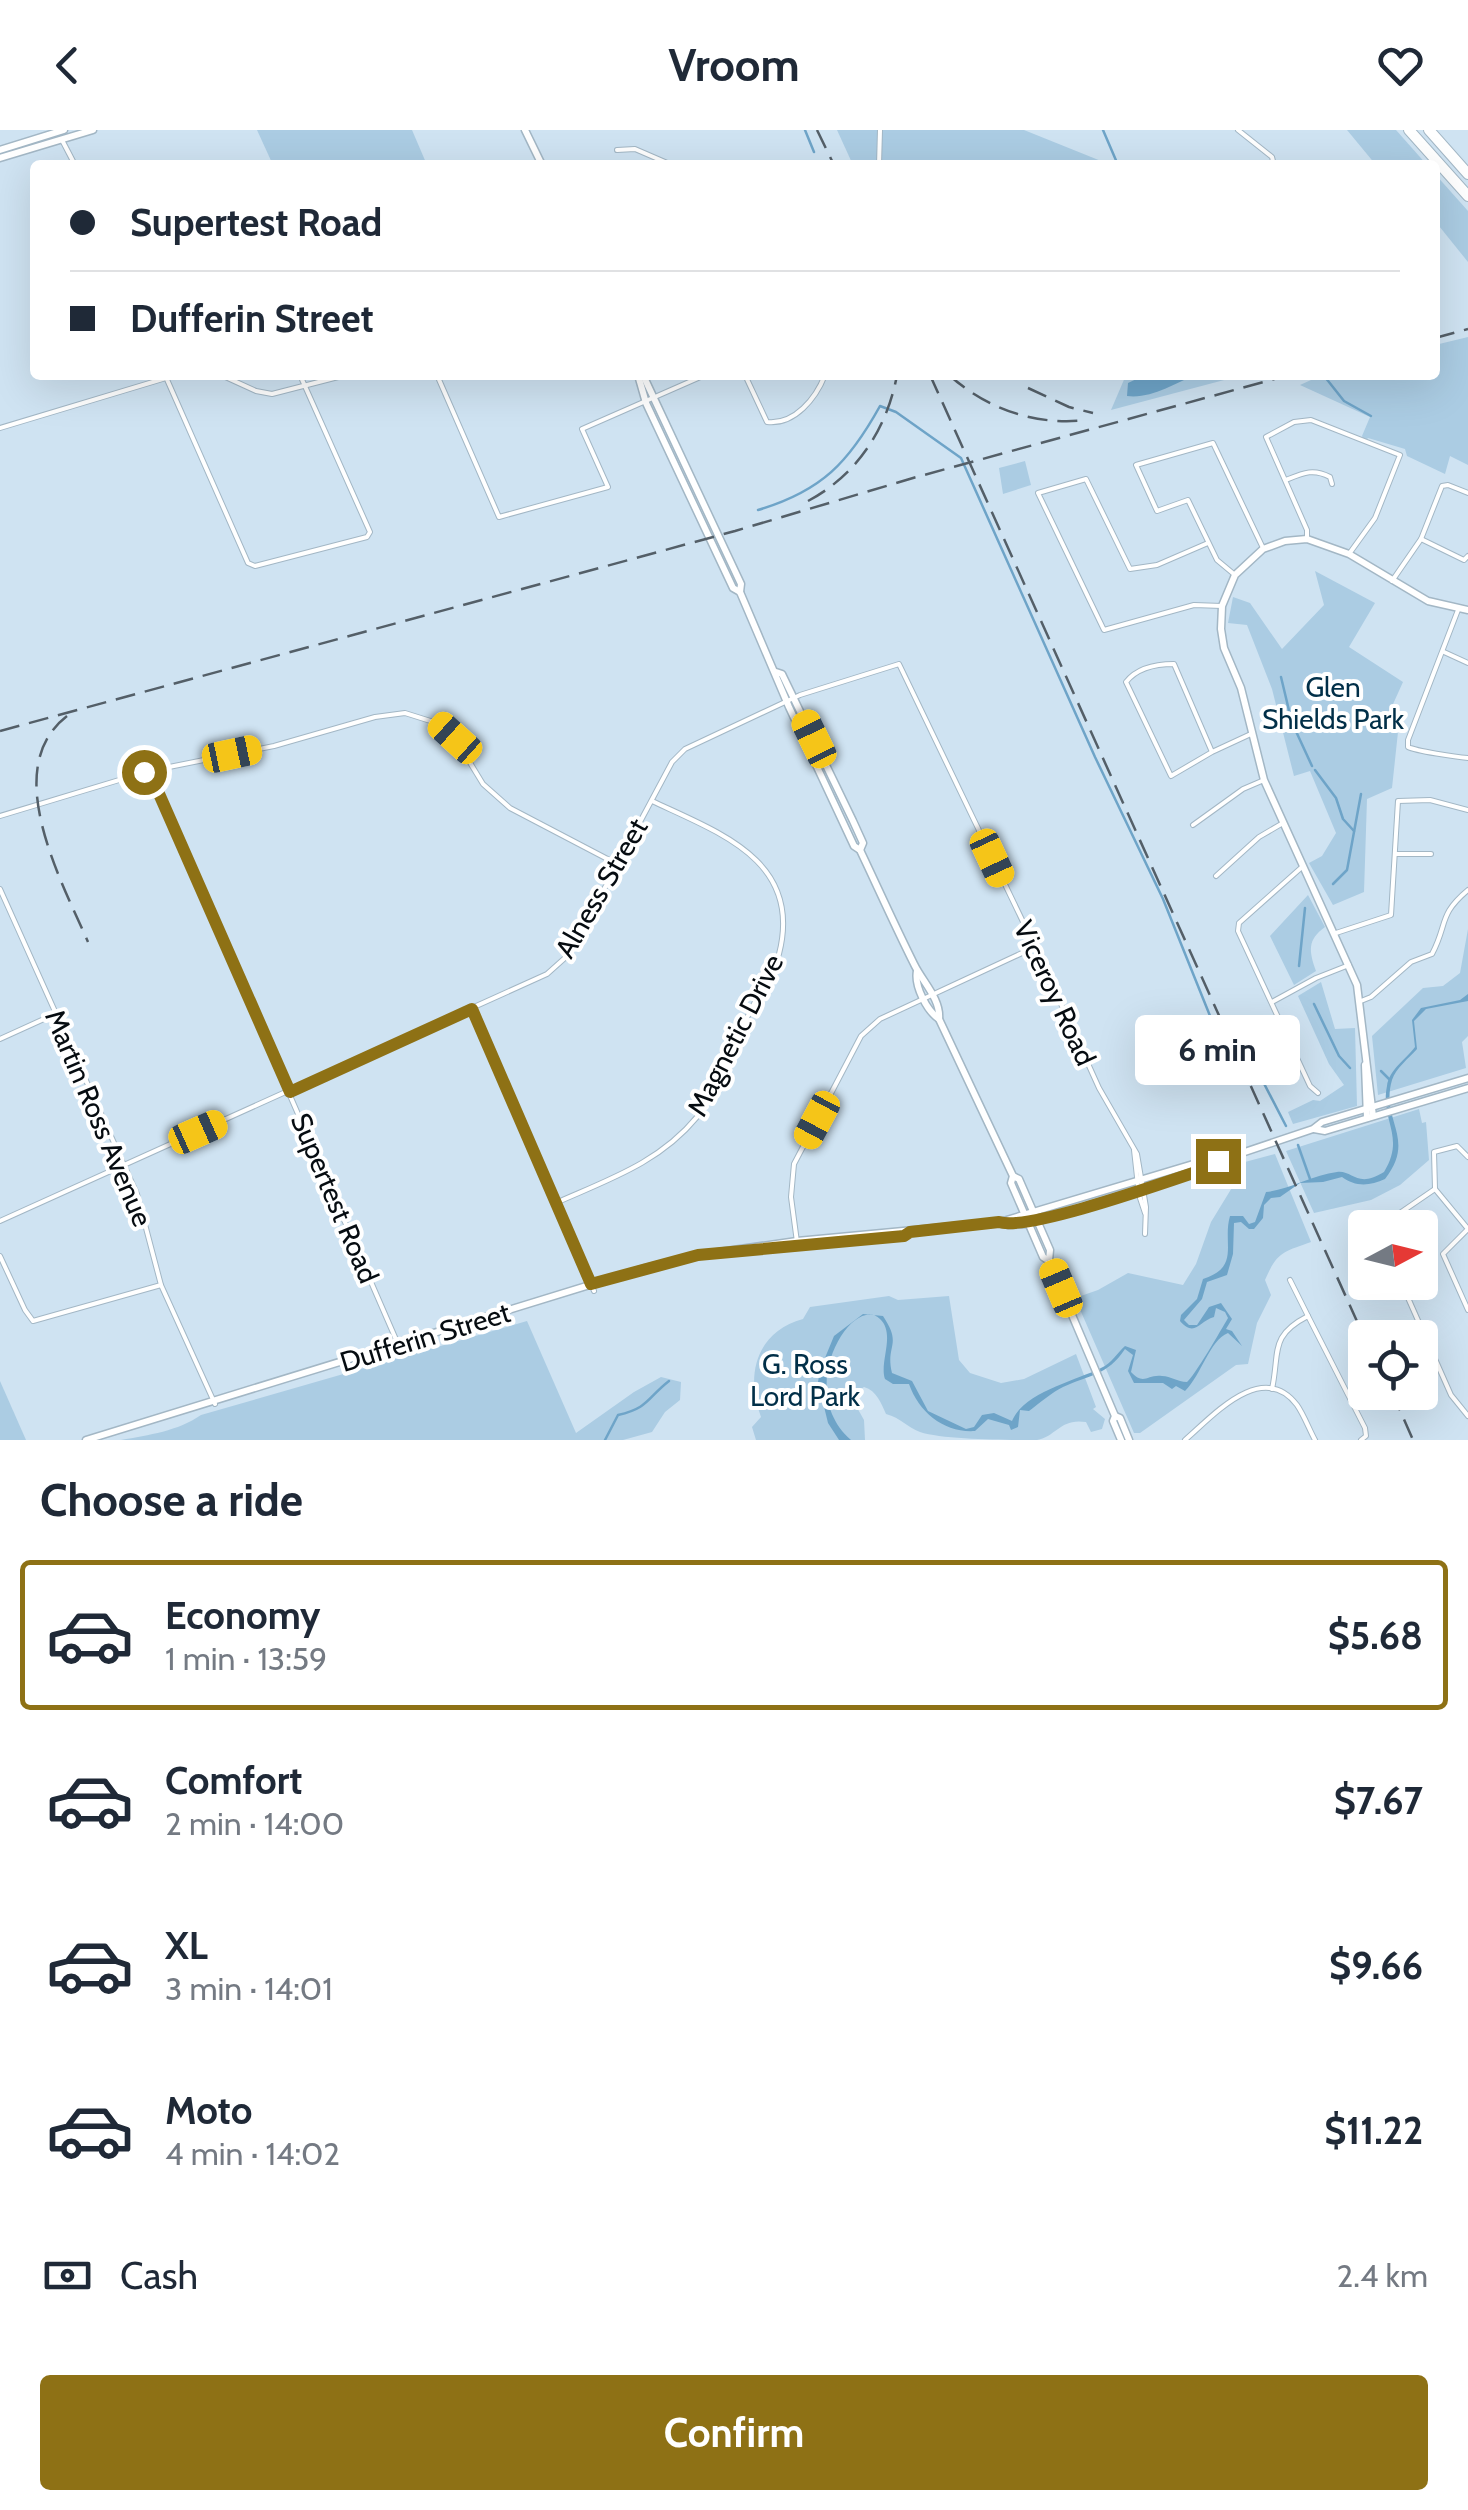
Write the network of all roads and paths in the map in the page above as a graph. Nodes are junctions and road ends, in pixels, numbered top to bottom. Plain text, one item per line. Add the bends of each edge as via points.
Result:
1 (94, 130) edge
2 (525, 130) edge
3 (880, 130) edge
4 (1238, 130) edge
5 (1409, 130) edge
6 (1428, 130) edge
7 (1436, 130) edge
8 (61, 134) edge
9 (0, 150) edge
10 (617, 150) dead end
11 (1447, 152) junction
12 (0, 158) edge
13 (73, 160) edge
14 (540, 160) edge
15 (660, 160) edge
16 (879, 160) edge
17 (1273, 160) edge
18 (1436, 160) edge
19 (1440, 165) edge
20 (1468, 174) edge
21 (1468, 196) edge
22 (153, 380) edge
23 (168, 380) edge
24 (233, 380) edge
25 (303, 380) edge
26 (328, 380) edge
27 (439, 380) edge
28 (642, 380) edge
29 (695, 380) edge
30 (747, 380) edge
31 (823, 380) edge
32 (306, 386) junction
33 (651, 402) junction
34 (0, 428) edge
35 (1286, 480) junction
36 (1332, 484) dead end
37 (1468, 493) edge
38 (1421, 539) junction
39 (1307, 540) junction
40 (1208, 543) junction
41 (1263, 549) junction
42 (1348, 554) junction
43 (1468, 556) edge
44 (1235, 575) junction
45 (1392, 582) junction
46 (1222, 606) junction
47 (1458, 610) junction
48 (1468, 610) edge
49 (1444, 652) junction
50 (1468, 663) edge
51 (790, 700) junction
52 (1252, 734) junction
53 (1212, 752) junction
54 (1468, 758) edge
55 (149, 771) junction
56 (1264, 780) junction
57 (652, 801) junction
58 (1468, 810) edge
59 (0, 816) edge
60 (1283, 823) junction
61 (1193, 825) dead end
62 (1395, 854) junction
63 (1431, 854) dead end
64 (617, 864) junction
65 (1302, 867) junction
66 (1216, 876) dead end
67 (0, 889) edge
68 (1468, 890) edge
69 (1336, 932) junction
70 (1035, 947) junction
71 (1349, 965) junction
72 (928, 997) junction
73 (1360, 1001) junction
74 (1271, 1003) junction
75 (472, 1009) junction
76 (55, 1014) junction
77 (0, 1039) edge
78 (1468, 1078) edge
79 (1468, 1088) edge
80 (290, 1092) junction
81 (1318, 1093) dead end
82 (1373, 1106) junction
83 (1370, 1117) junction
84 (1313, 1129) junction
85 (1468, 1156) edge
86 (1218, 1161) junction
87 (123, 1165) junction
88 (1140, 1178) junction
89 (1141, 1188) junction
90 (1435, 1190) junction
91 (558, 1202) junction
92 (1405, 1210) edge
93 (1030, 1217) junction
94 (0, 1221) edge
95 (1038, 1222) junction
96 (1468, 1229) edge
97 (1145, 1234) dead end
98 (797, 1244) junction
99 (0, 1256) edge
100 (1050, 1261) junction
101 (1290, 1280) dead end
102 (162, 1285) junction
103 (593, 1288) junction
104 (1409, 1300) edge
105 (1468, 1310) edge
106 (1308, 1316) junction
107 (400, 1348) junction
108 (1272, 1389) junction
109 (214, 1402) junction
110 (1467, 1415) edge
111 (1114, 1416) junction
112 (86, 1440) edge
113 (1120, 1440) edge
114 (1129, 1440) edge
115 (1185, 1440) edge
116 (1315, 1440) edge
117 (1361, 1440) edge

1 - 8 main road
2 - 14 main road
3 - 16 street
4 - 17 street
5 - 18 highway
6 - 11 highway
7 - 11 highway
8 - 9 main road
8 - 12 main road
8 - 13 street
10 - 15 street via 635,149
11 - 20 highway
19 - 21 highway
22 - 34 street
23 - 32 street via 250,565 258,566 370,534
24 - 32 street via 268,394
25 - 32 street
26 - 32 street
27 - 33 street via 500,517 608,487 582,429
28 - 33 main road
29 - 33 street
30 - 31 street via 767,422 778,423 804,409
33 - 51 main road
35 - 36 street via 1309,470
35 - 39 street
35 - 42 street via 1266,437 1294,422 1312,420 1400,455 1375,518
37 - 38 street via 1442,486
38 - 43 street via 1464,560
38 - 45 street
39 - 41 main road
39 - 42 main road
40 - 41 street via 1188,500 1157,511 1136,465 1213,442
40 - 44 street
40 - 46 street via 1130,570 1090,483 1080,479 1038,493 1104,630 1194,605
41 - 44 main road
42 - 45 main road
44 - 46 main road
45 - 47 main road
46 - 52 main road via 1224,648
47 - 48 main road
47 - 49 street
49 - 50 street
49 - 54 street via 1408,747
51 - 57 street, Alness Street via 686,749
51 - 70 street, Viceroy Road via 899,664
51 - 72 main road
52 - 53 street
52 - 56 main road
53 - 53 street via 1171,776 1166,772 1126,682 1132,674 1174,664
55 - 59 street
55 - 64 street via 405,713 440,724 483,784 510,808
55 - 80 street, Supertest Road
56 - 60 main road
56 - 61 street
57 - 64 street, Alness Street
57 - 91 street, Magnetic Drive via 753,854 778,889 784,932 697,1116 680,1138 640,1166
58 - 62 street via 1430,800 1398,801
60 - 65 main road
60 - 66 street
62 - 63 street
62 - 69 street via 1391,915
64 - 75 street, Alness Street via 566,956 547,974
65 - 69 main road
65 - 74 street via 1239,922
67 - 76 street, Martin Ross Avenue
68 - 73 street via 1444,915 1432,954
69 - 71 main road
70 - 72 street
70 - 88 street, Viceroy Road via 1134,1150
71 - 73 main road
71 - 74 street
72 - 93 main road via 941,1013
72 - 98 street via 861,1036 790,1178
73 - 82 main road
74 - 81 street
75 - 80 street, Alness Street
75 - 91 street
76 - 77 street
76 - 87 street, Martin Ross Avenue
78 - 82 main road, Dufferin Street
79 - 83 main road, Dufferin Street
80 - 87 street, Alness Street
80 - 107 street, Supertest Road
82 - 83 main road
82 - 84 main road, Dufferin Street
83 - 84 main road, Dufferin Street
84 - 86 main road, Dufferin Street
85 - 90 street via 1457,1146 1434,1152
86 - 88 main road, Dufferin Street
86 - 89 main road, Dufferin Street
87 - 94 street, Alness Street
87 - 102 street, Martin Ross Avenue
88 - 89 street, Viceroy Road
88 - 93 main road, Dufferin Street
89 - 95 main road, Dufferin Street
89 - 97 street, Viceroy Road
90 - 92 street
90 - 96 street
91 - 103 street
93 - 95 main road
93 - 98 main road, Dufferin Street via 1008,1226
93 - 100 main road
95 - 100 main road
96 - 105 street via 1443,1254
98 - 103 main road, Dufferin Street via 698,1255
99 - 102 street via 34,1321
100 - 111 main road
101 - 106 street
102 - 109 street, Martin Ross Avenue
103 - 107 main road, Dufferin Street
104 - 110 street via 1450,1395
106 - 108 street via 1280,1337
106 - 117 street via 1365,1428
107 - 109 main road, Dufferin Street
108 - 115 street via 1238,1395
108 - 116 street via 1296,1404
109 - 112 main road, Dufferin Street
111 - 113 main road
111 - 114 main road

